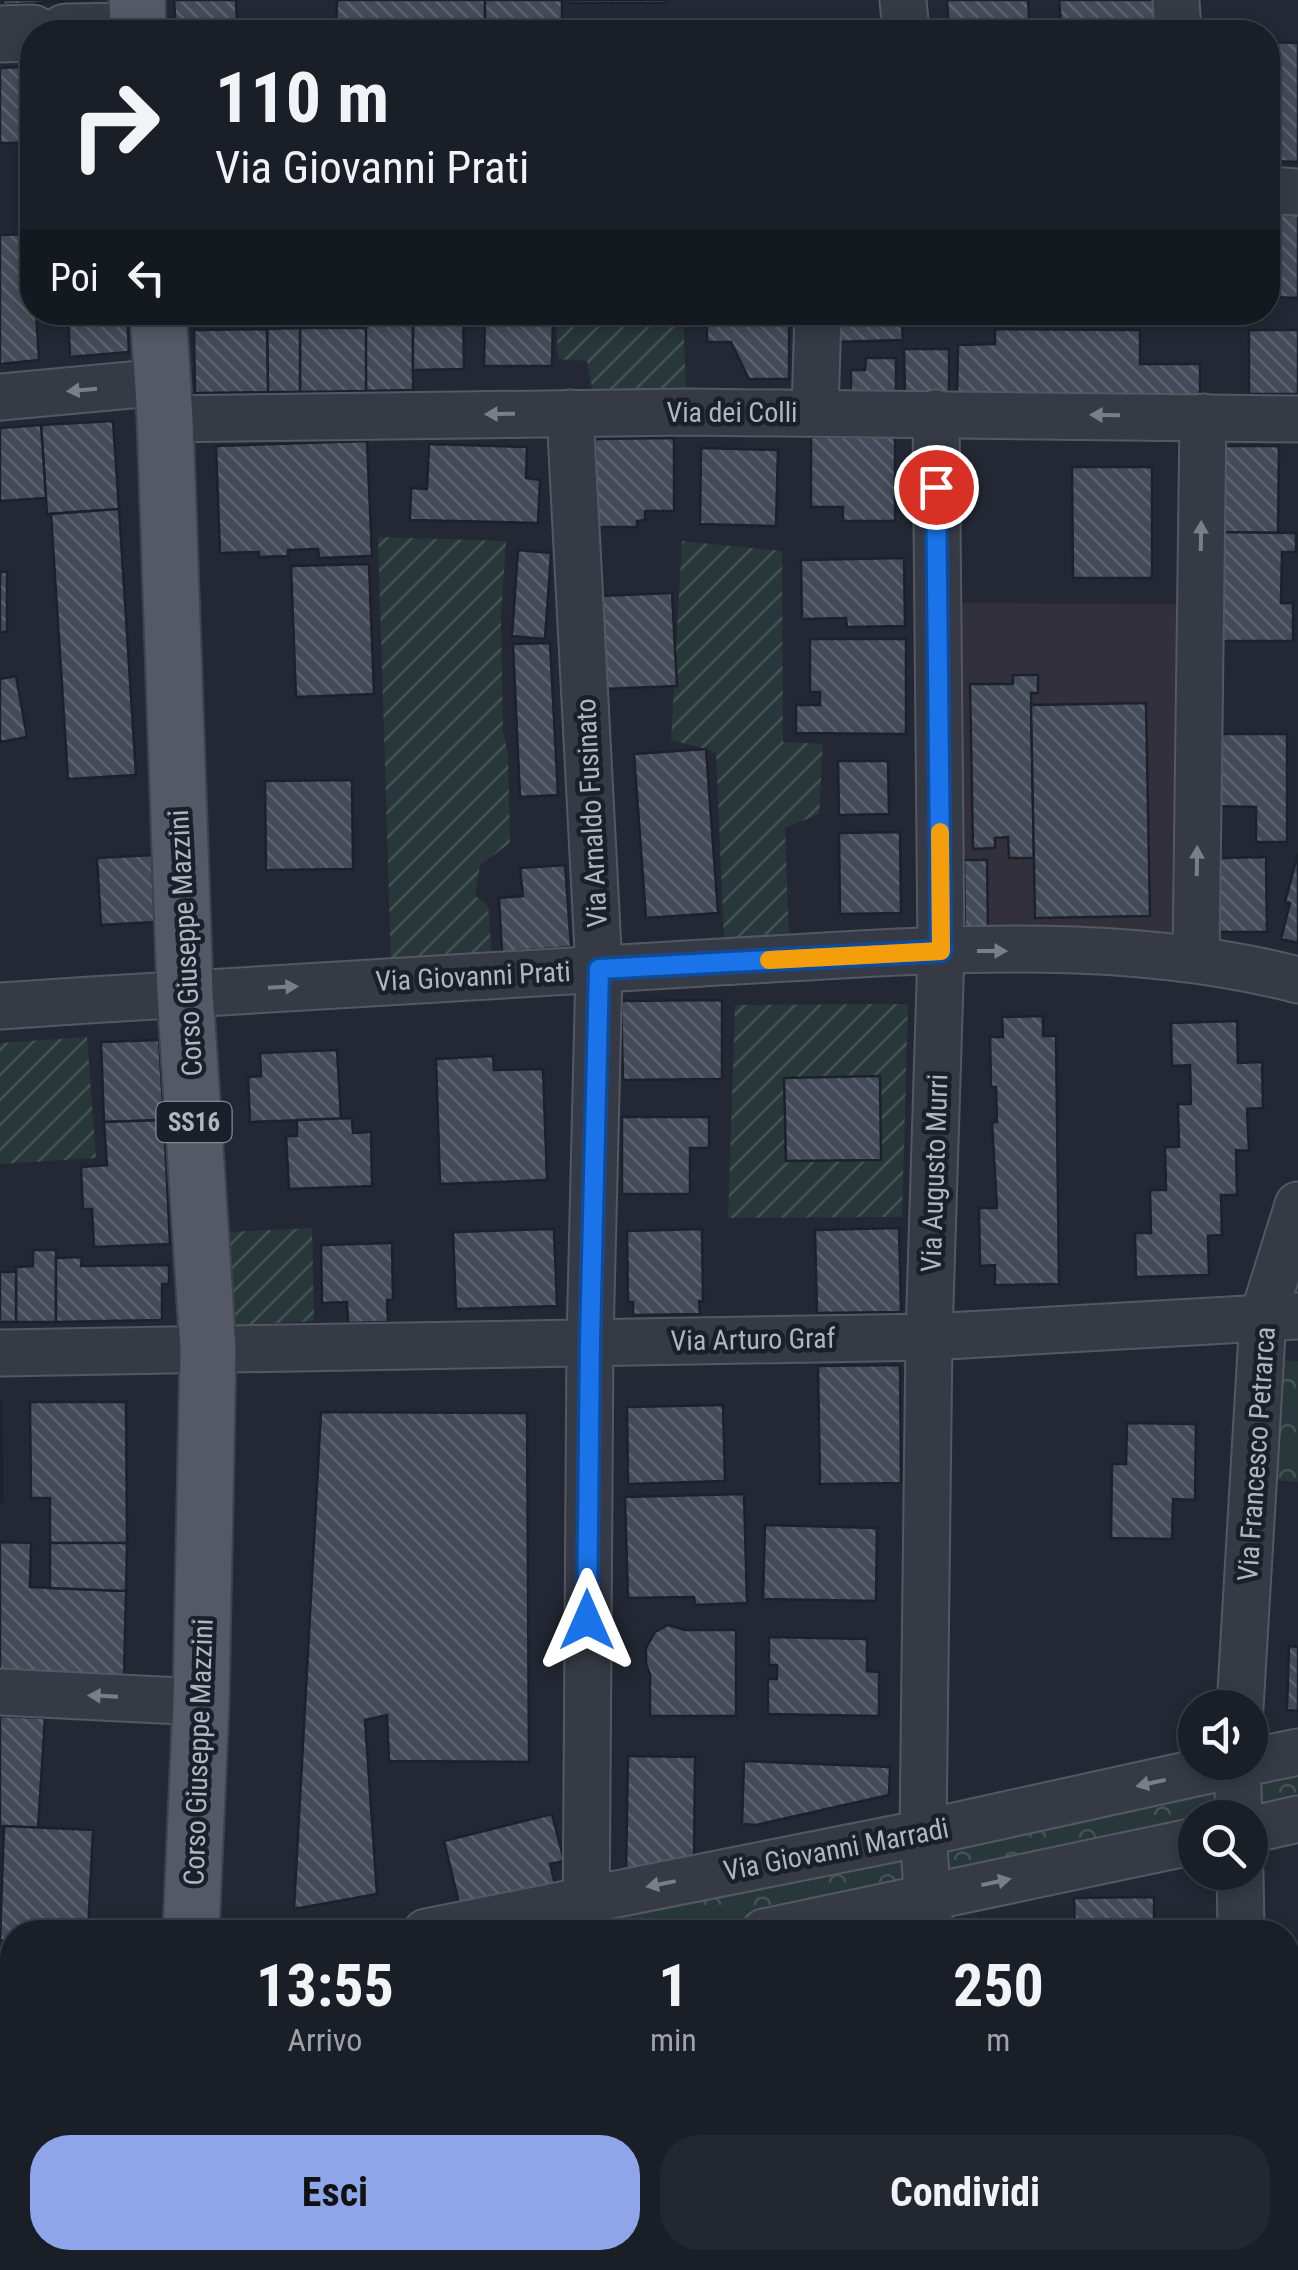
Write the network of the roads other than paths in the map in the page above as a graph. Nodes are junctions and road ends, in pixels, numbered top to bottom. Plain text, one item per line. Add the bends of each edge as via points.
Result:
1 (159, 325) edge
2 (818, 325) edge
3 (0, 397) edge
4 (164, 401) junction
5 (815, 412) junction
6 (936, 413) junction
7 (570, 414) junction
8 (1203, 417) junction
9 (1298, 419) edge
10 (941, 951) junction
11 (1196, 958) junction
12 (599, 969) junction
13 (1298, 980) edge
14 (185, 992) junction
15 (0, 1006) edge
16 (1298, 1205) edge
17 (1281, 1317) edge
18 (928, 1337) junction
19 (590, 1341) junction
20 (208, 1348) junction
21 (0, 1352) edge
22 (1242, 1690) edge
23 (0, 1692) edge
24 (201, 1702) junction
25 (1298, 1752) edge
26 (1268, 1758) edge
27 (1178, 1777) edge
28 (1298, 1819) edge
29 (1268, 1826) edge
30 (923, 1833) junction
31 (1178, 1846) edge
32 (1240, 1890) edge
33 (929, 1914) edge
34 (586, 1916) edge
35 (192, 1920) edge
36 (546, 1920) edge
37 (874, 1920) edge
38 (1241, 1920) edge

1 - 4 main road, Corso Giuseppe Mazzini / SS16
2 - 5 street
4 -> 3 street, Via dei Colli
7 -> 4 street, Via dei Colli
4 - 14 main road, Corso Giuseppe Mazzini / SS16
5 - 6 street, Via dei Colli
5 - 7 street, Via dei Colli
8 -> 6 street, Via dei Colli
6 - 10 street, Via Augusto Murri
7 - 12 street, Via Arnaldo Fusinato
8 - 9 street, Via dei Colli
11 -> 8 street
10 -> 11 street, Via Giovanni Prati
10 - 12 street, Via Giovanni Prati
10 - 18 street, Via Augusto Murri
11 - 13 street, Via Giovanni Prati
14 -> 12 street, Via Giovanni Prati
12 - 19 street, Via Arnaldo Fusinato
14 - 15 street, Via Giovanni Prati
14 - 20 main road, Corso Giuseppe Mazzini / SS16
16 - 17 street, Via Francesco Petrarca
17 - 18 street, Via Arturo Graf
17 - 22 street, Via Francesco Petrarca
18 - 19 street, Via Arturo Graf
18 - 30 street, Via Augusto Murri
19 - 20 street, Via Arturo Graf
19 - 34 street, Via Arnaldo Fusinato
20 - 21 street, Via Arturo Graf
20 - 24 main road, Corso Giuseppe Mazzini / SS16
24 -> 23 street
24 - 35 main road, Corso Giuseppe Mazzini / SS16
25 - 26 street, Via Giovanni Marradi
27 -> 30 street, Via Giovanni Marradi
28 - 29 street
30 - 33 street, Via Augusto Murri
30 -> 34 street, Via Giovanni Marradi
33 -> 31 street
32 - 38 street
33 - 37 street
34 - 36 street, Via Giovanni Marradi

